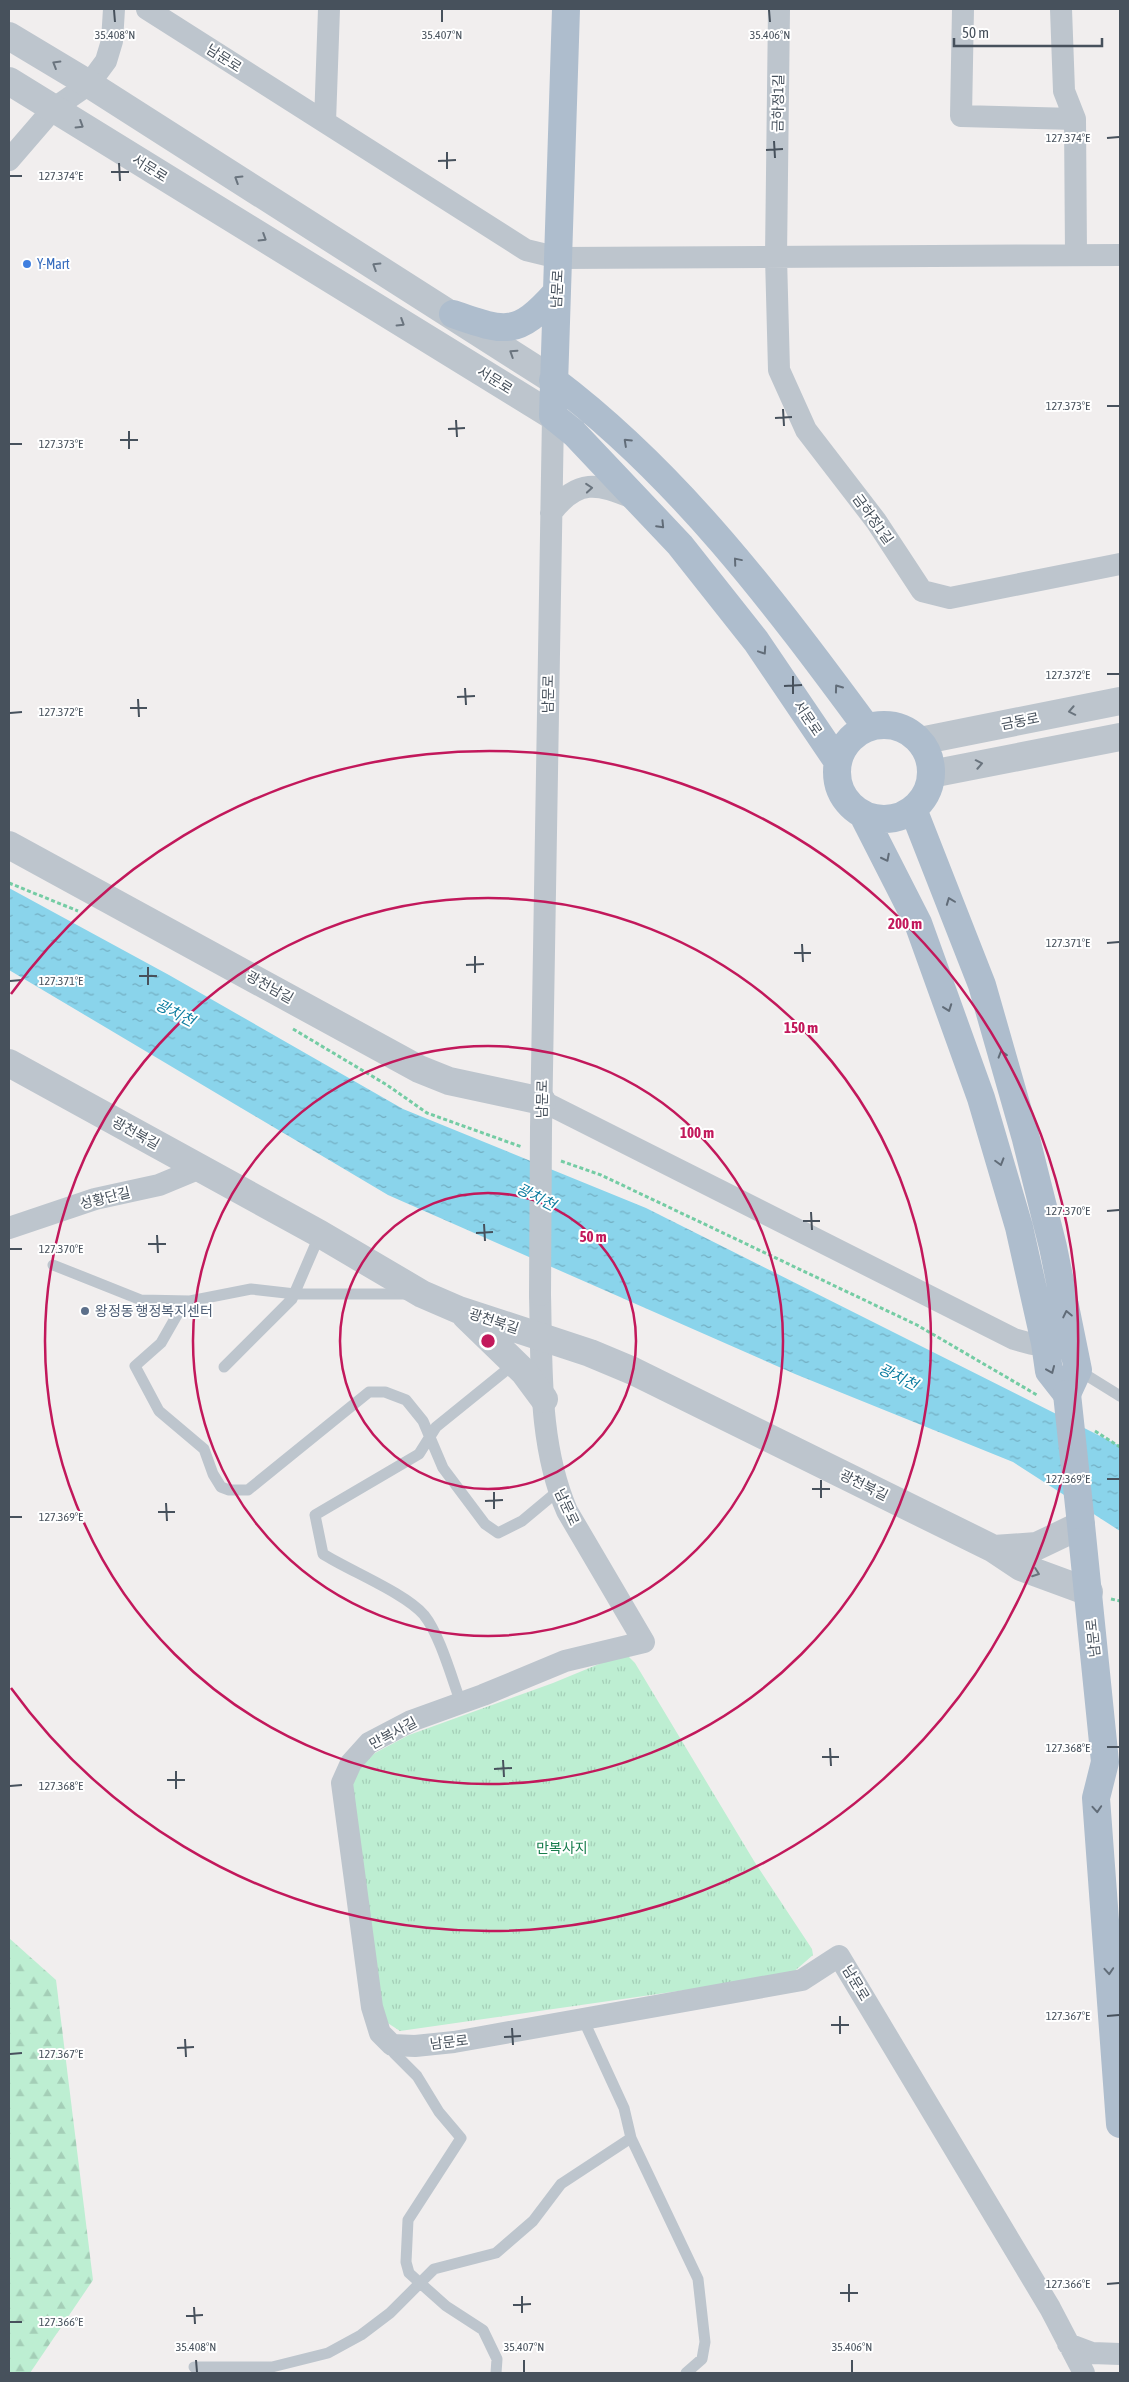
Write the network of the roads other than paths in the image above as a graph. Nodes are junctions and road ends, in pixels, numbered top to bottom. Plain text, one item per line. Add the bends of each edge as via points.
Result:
1 (114, 9) edge
2 (147, 9) edge
3 (329, 9) edge
4 (566, 9) edge
5 (779, 9) edge
6 (963, 9) edge
7 (1061, 9) edge
8 (9, 36) edge
9 (9, 81) edge
10 (89, 84) junction
11 (53, 108) junction
12 (1075, 119) junction
13 (325, 122) junction
14 (9, 160) edge
15 (1076, 255) junction
16 (1120, 256) edge
17 (776, 257) junction
18 (559, 258) junction
19 (556, 293) junction
20 (453, 314) junction
21 (553, 380) junction
22 (553, 416) junction
23 (636, 499) junction
24 (551, 513) junction
25 (1120, 564) edge
26 (1120, 701) edge
27 (867, 728) junction
28 (1120, 737) edge
29 (920, 741) junction
30 (838, 762) junction
31 (932, 774) junction
32 (913, 809) junction
33 (863, 815) junction
34 (9, 845) edge
35 (9, 1063) edge
36 (1013, 1088) junction
37 (981, 1098) junction
38 (542, 1101) junction
39 (200, 1168) junction
40 (9, 1228) edge
41 (320, 1234) junction
42 (53, 1265) dead end
43 (295, 1294) junction
44 (422, 1294) junction
45 (185, 1301) junction
46 (459, 1310) junction
47 (541, 1337) junction
48 (1045, 1343) junction
49 (515, 1363) junction
50 (224, 1367) dead end
51 (1064, 1388) junction
52 (1120, 1396) edge
53 (544, 1399) junction
54 (430, 1439) junction
55 (558, 1491) junction
56 (1081, 1520) junction
57 (994, 1549) junction
58 (1089, 1592) junction
59 (644, 1642) joint
60 (461, 1703) junction
61 (1105, 1762) junction
62 (1120, 1791) edge
63 (583, 2019) junction
64 (386, 2039) junction
65 (1120, 2124) edge
66 (631, 2138) junction
67 (419, 2282) junction
68 (1068, 2344) junction
69 (1120, 2354) edge
70 (194, 2367) dead end
71 (496, 2373) edge
72 (686, 2373) edge
73 (1083, 2373) edge

1 - 10 street via 112,41 106,61
2 - 13 street, 남문로
3 - 13 street
4 - 18 main road, 남문로
5 - 17 street, 금하정1길
6 - 12 street via 961,116
7 - 12 street via 1064,92
10 -> 8 street
9 - 11 street, 서문로
10 - 11 street
20 -> 10 street
11 - 14 street
11 -> 22 street, 서문로
12 - 15 street
13 - 18 street, 남문로 via 526,250
15 - 16 street
15 - 17 street
17 - 18 street
17 - 25 street, 금하정1길 via 779,370 806,430 876,521 922,591 950,598
18 - 19 main road, 남문로
19 - 20 main road via 536,315 523,324 510,327 488,326
19 - 21 main road, 남문로
21 -> 20 street
21 - 22 main road, 남문로
27 -> 21 main road via 789,622 708,526 640,453 593,410
22 - 23 main road, 서문로 via 574,433
22 - 24 street, 남문로
24 -> 23 street via 571,491 590,486 609,488
23 -> 30 main road, 서문로 via 680,544 756,641
24 - 38 street, 남문로
26 -> 29 street, 금동로
27 - 29 main road via 882,725 898,727
27 - 30 main road via 844,747
31 -> 28 street
29 - 31 main road via 929,758
30 - 33 main road via 837,778 841,793 850,806
31 - 32 main road via 928,789
32 - 33 main road via 894,819
36 -> 32 main road, 남문로 via 982,985
33 -> 37 main road via 918,923
34 - 38 street, 광천남길 via 419,1069 449,1081
35 - 39 street, 광천북길
36 - 37 main road
51 -> 36 main road, 남문로 via 1053,1247
37 -> 48 main road via 1019,1227
38 - 47 street, 남문로, bridge
38 - 48 street via 1014,1338 1032,1344
39 - 40 street, 성황단길 via 159,1185 95,1200
39 - 41 street, 광천북길
41 - 43 lane
41 - 44 street, 광천북길
42 - 45 lane via 141,1300
43 - 44 lane
43 - 45 lane via 251,1289
43 - 50 lane
44 - 46 street, 광천북길
45 - 54 lane via 161,1342 135,1366 159,1411 204,1449 221,1487 248,1490 370,1392 385,1392 406,1400 423,1421
46 - 47 street, 광천북길
46 - 49 street
47 - 53 street, 남문로
47 - 57 street, 광천북길 via 633,1371
48 -> 51 main road via 1049,1370
49 - 53 street
49 - 54 lane via 436,1427
51 - 52 lane
51 - 56 main road, 남문로, bridge
53 - 55 street, 남문로 via 546,1431
54 - 55 lane via 443,1468 485,1524 498,1532 522,1521
54 - 60 lane via 419,1454 315,1515 323,1554 405,1599 424,1616
55 - 59 street, 남문로
56 - 57 street via 1037,1546
56 - 58 main road, 남문로
57 -> 58 street, 광천북길 via 1021,1567
58 - 61 main road, 남문로
59 - 60 street, 만복사길 via 565,1660
60 - 64 street, 만복사길 via 411,1721 369,1743 351,1763 342,1783 372,2007
61 - 62 main road, 남문로
61 -> 65 main road, 남문로 via 1096,1798
63 - 64 street, 남문로 via 415,2046
63 - 66 lane via 624,2108
63 - 68 street, 남문로 via 802,1980 839,1956 1050,2308
64 - 67 lane via 394,2053 417,2076 438,2112 461,2138 408,2220 406,2262 409,2273
66 - 67 lane via 561,2184 533,2221 496,2253 434,2269
66 - 72 lane via 698,2279 704,2351 702,2359
67 - 70 lane via 390,2313 361,2335 328,2353 272,2367
67 - 71 lane via 446,2306 484,2330 497,2359
68 - 69 street via 1092,2353
68 - 73 street, 남문로

